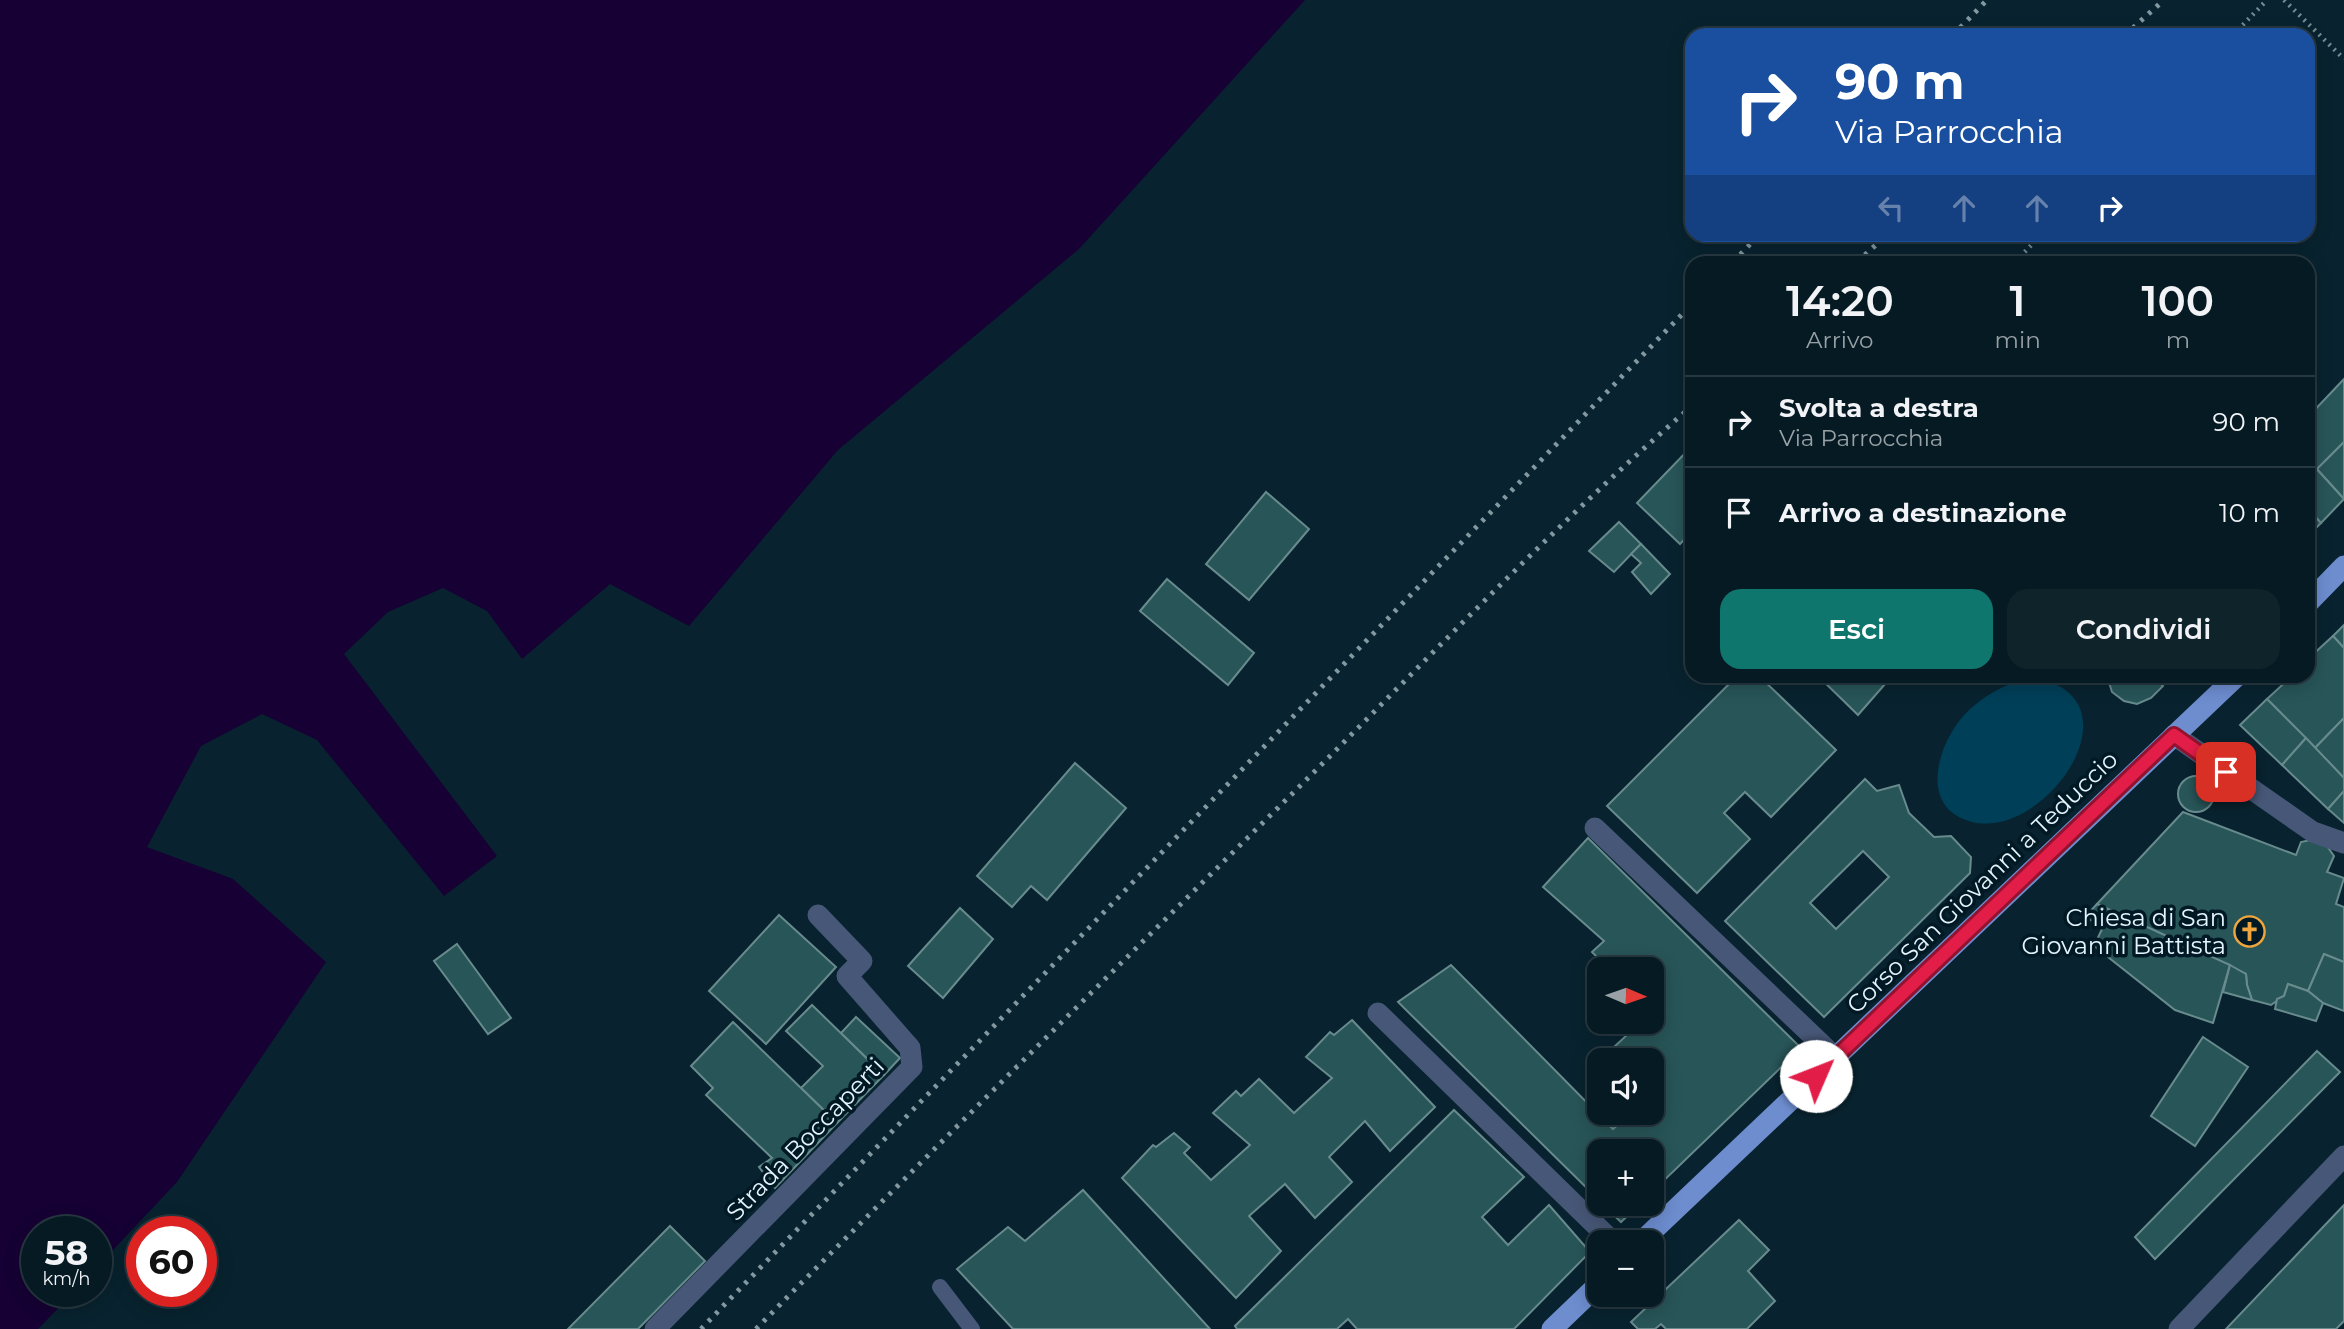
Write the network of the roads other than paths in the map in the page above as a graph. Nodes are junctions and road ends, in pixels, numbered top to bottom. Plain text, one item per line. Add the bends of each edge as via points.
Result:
1 (2344, 566) edge
2 (2315, 596) edge
3 (2230, 683) edge
4 (2174, 735) junction
5 (1595, 828) dead end
6 (2344, 843) edge
7 (818, 915) dead end
8 (1378, 1013) dead end
9 (1836, 1058) junction
10 (2344, 1156) edge
11 (1601, 1230) edge
12 (1654, 1230) edge
13 (940, 1287) dead end
14 (1587, 1295) edge
15 (655, 1329) edge
16 (972, 1329) edge
17 (1552, 1329) edge
18 (2179, 1329) edge

1 - 2 main road
3 - 4 main road, Corso San Giovanni a Teduccio
4 - 6 street via 2313,832
4 - 9 main road, Corso San Giovanni a Teduccio
5 - 9 street
7 - 15 street, Strada Boccaperti via 862,961 847,976 909,1048 912,1067
8 - 11 street
9 - 12 main road, Corso San Giovanni a Teduccio
10 - 18 street
13 - 16 lane
14 - 17 main road

